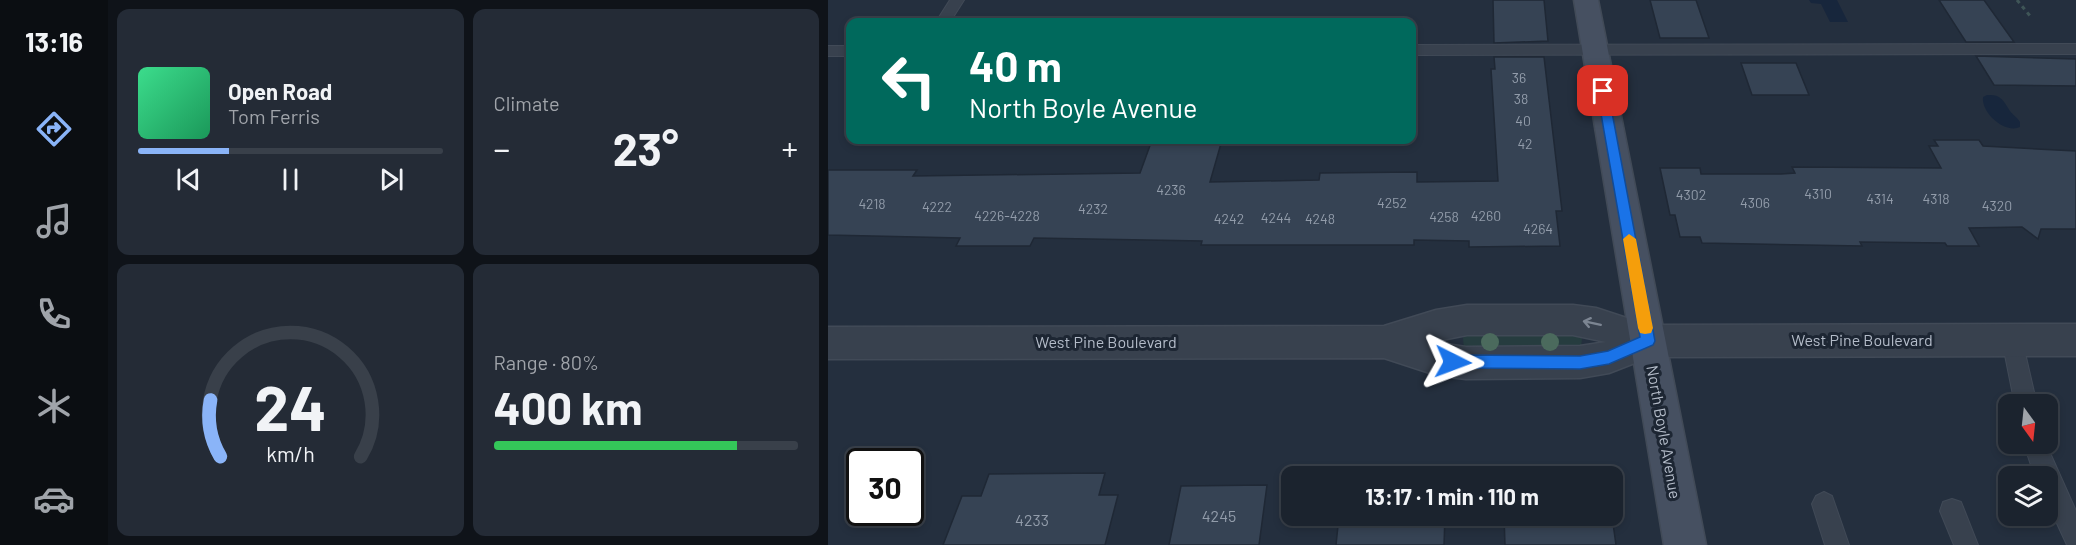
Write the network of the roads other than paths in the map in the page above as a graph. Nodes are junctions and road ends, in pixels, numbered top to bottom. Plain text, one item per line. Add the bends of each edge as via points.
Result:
1 (957, 0) edge
2 (1586, 0) edge
3 (946, 18) edge
4 (2076, 49) edge
5 (1416, 50) edge
6 (1595, 50) junction
7 (828, 51) edge
8 (846, 51) edge
9 (2012, 340) junction
10 (2076, 340) edge
11 (1648, 341) junction
12 (828, 343) edge
13 (2024, 394) edge
14 (2058, 501) edge
15 (1824, 504) dead end
16 (1952, 512) dead end
17 (2076, 538) edge
18 (1685, 545) edge
19 (1837, 545) edge
20 (1966, 545) edge

1 - 3 lane
2 - 6 street, North Boyle Avenue
4 - 6 lane
5 - 6 lane
6 - 11 street, North Boyle Avenue
7 - 8 lane
9 - 10 street, West Pine Boulevard
9 - 11 street, West Pine Boulevard
9 - 13 lane
11 - 12 street, West Pine Boulevard via 1609,357 1580,362 1466,363 1439,360 1384,342
11 - 18 street, North Boyle Avenue
14 - 17 lane
15 - 19 lane
16 - 20 lane

